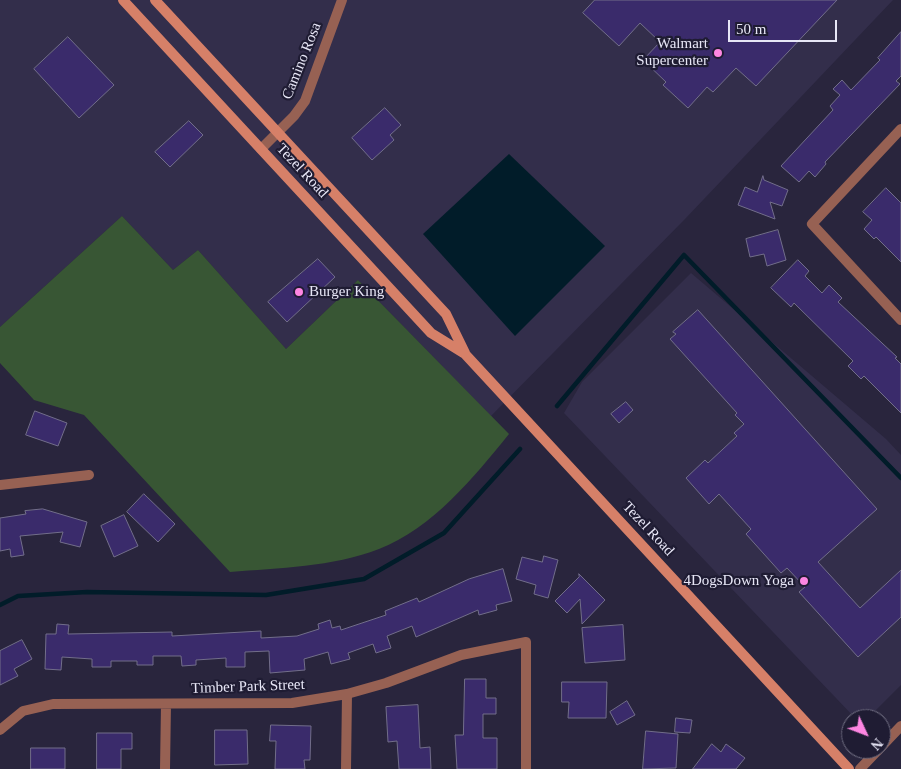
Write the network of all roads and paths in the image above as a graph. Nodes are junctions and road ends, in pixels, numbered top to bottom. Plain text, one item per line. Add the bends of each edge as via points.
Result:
1 (123, 0) edge
2 (155, 0) edge
3 (342, 0) edge
4 (901, 129) edge
5 (278, 133) junction
6 (261, 149) junction
7 (901, 320) edge
8 (465, 354) junction
9 (89, 475) dead end
10 (0, 484) edge
11 (347, 694) junction
12 (166, 704) junction
13 (901, 726) edge
14 (0, 730) edge
15 (891, 736) edge
16 (870, 759) edge
17 (165, 769) edge
18 (346, 769) edge
19 (526, 769) edge
20 (849, 769) edge
21 (860, 769) edge

1 - 6 main road, Tezel Road
2 - 5 main road, Tezel Road
3 - 5 street, Camino Rosa via 305,101
4 - 7 street via 812,224
5 - 6 street, Camino Rosa
5 - 8 main road, Tezel Road via 446,314
6 - 8 main road, Tezel Road via 431,332
8 - 20 main road, Tezel Road
9 - 10 street
11 - 12 street, Timber Park Street via 292,703
11 - 18 street
11 - 19 street, Timber Park Street via 461,655 526,642
12 - 14 street, Timber Park Street via 40,706 23,711
12 - 17 street
13 - 15 street
16 - 21 street

